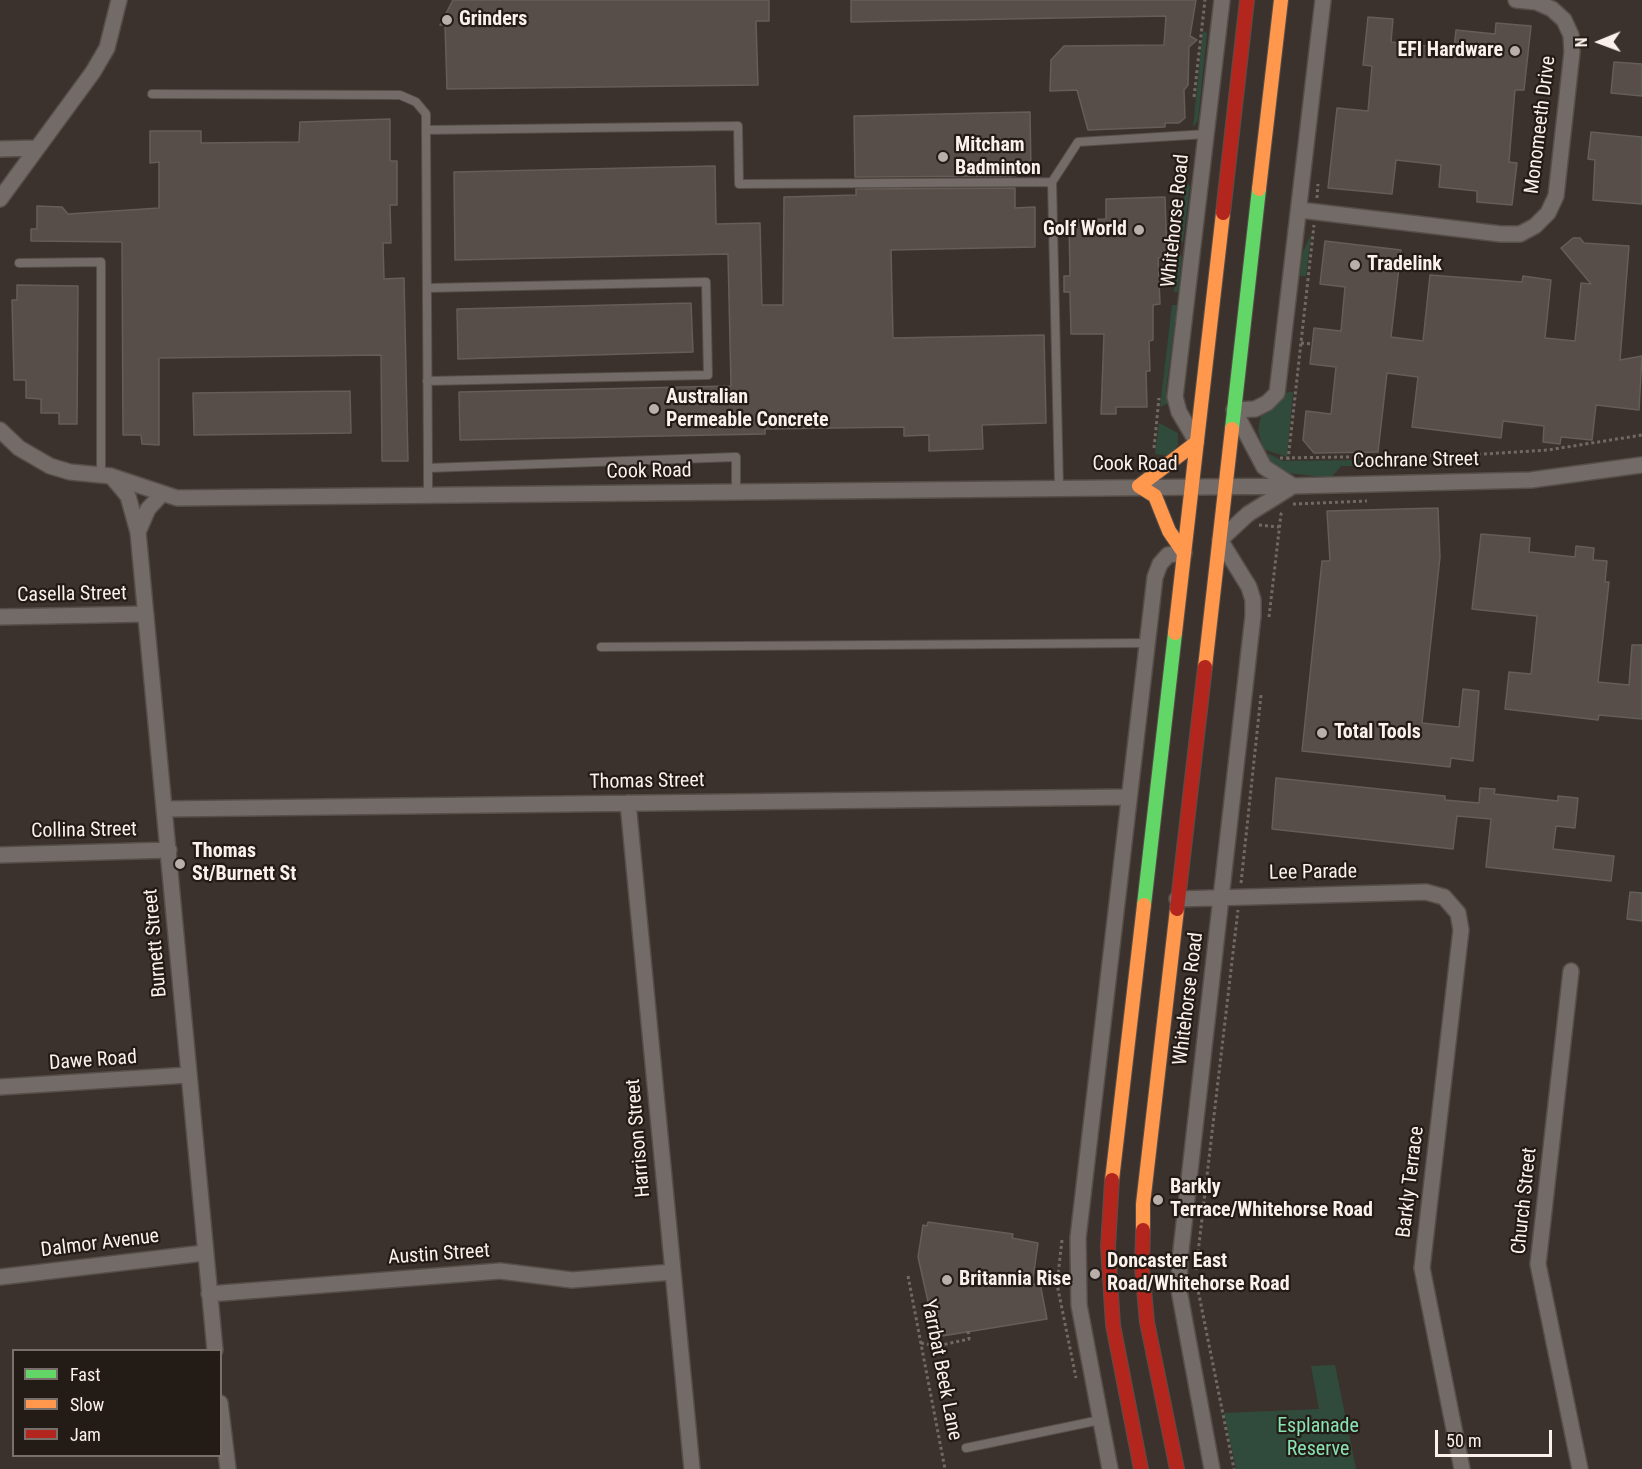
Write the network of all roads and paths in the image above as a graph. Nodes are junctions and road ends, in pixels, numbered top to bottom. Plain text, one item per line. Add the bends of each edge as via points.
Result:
1 (119, 0) edge
2 (1221, 0) edge
3 (1247, 0) edge
4 (1281, 0) edge
5 (1323, 0) edge
6 (1516, 0) edge
7 (152, 94) dead end
8 (426, 130) junction
9 (1207, 134) junction
10 (37, 148) junction
11 (0, 149) edge
12 (1319, 176) dead end
13 (1052, 182) junction
14 (0, 199) edge
15 (1300, 210) junction
16 (1315, 212) junction
17 (19, 263) dead end
18 (427, 288) junction
19 (1301, 343) junction
20 (1312, 344) dead end
21 (427, 381) junction
22 (1234, 410) junction
23 (0, 430) edge
24 (1642, 435) edge
25 (1197, 442) junction
26 (1642, 465) edge
27 (428, 468) junction
28 (106, 476) junction
29 (1191, 485) junction
30 (1226, 485) junction
31 (1139, 486) junction
32 (1293, 486) junction
33 (1059, 487) junction
34 (736, 492) junction
35 (161, 495) junction
36 (428, 495) junction
37 (1279, 527) dead end
38 (138, 532) junction
39 (1220, 540) junction
40 (1184, 553) junction
41 (146, 614) junction
42 (0, 617) edge
43 (1269, 618) dead end
44 (1147, 643) junction
45 (601, 647) dead end
46 (1262, 686) dead end
47 (1129, 797) junction
48 (628, 803) junction
49 (165, 809) junction
50 (169, 850) junction
51 (0, 855) edge
52 (1222, 896) junction
53 (1239, 896) junction
54 (1177, 899) junction
55 (1449, 900) joint
56 (1571, 971) dead end
57 (188, 1075) junction
58 (0, 1087) edge
59 (204, 1253) junction
60 (673, 1272) junction
61 (908, 1276) dead end
62 (0, 1277) edge
63 (1057, 1279) dead end
64 (1024, 1281) dead end
65 (209, 1294) junction
66 (968, 1331) dead end
67 (921, 1343) junction
68 (215, 1349) edge
69 (222, 1420) edge
70 (1100, 1420) junction
71 (966, 1448) dead end
72 (228, 1469) edge
73 (692, 1469) edge
74 (945, 1469) edge
75 (1110, 1469) edge
76 (1141, 1469) edge
77 (1177, 1469) edge
78 (1212, 1469) edge
79 (1234, 1469) edge
80 (1462, 1469) edge
81 (1580, 1469) edge

1 - 10 street via 108,48
2 - 9 street, Whitehorse Road
3 - 25 highway
4 - 22 highway, Whitehorse Road
5 - 15 street
6 - 16 street, Monomeeth Drive via 1552,9 1564,20 1571,35 1556,196 1542,219 1529,231 1501,234
7 - 8 lane via 400,95 416,102 426,114
8 - 13 lane via 738,126 739,184
8 - 18 lane
9 - 13 lane via 1078,142
9 - 25 street, Whitehorse Road via 1175,397
10 - 11 street
10 - 14 street
12 - 16 path
13 - 33 lane
15 - 16 street, Monomeeth Drive
15 - 22 street via 1277,393 1255,409
16 - 19 path
17 - 28 lane via 101,262
18 - 21 lane
18 - 21 lane via 706,282 708,375
19 - 20 path
19 - 24 path via 1288,460 1548,450
21 - 27 lane
22 - 30 highway, Whitehorse Road
22 - 32 street via 1264,467
23 - 28 street, Cook Road via 19,448 50,465 70,472
25 - 29 highway
25 - 31 highway
26 - 32 street, Cochrane Street via 1531,480
27 - 34 lane via 736,457
27 - 36 lane
28 - 35 street, Cook Road
28 - 38 street, Burnett Street via 128,496
29 - 30 street, Cochrane Street
29 - 31 street, Cook Road
29 - 40 highway
30 - 32 street, Cochrane Street
30 - 39 highway, Whitehorse Road
31 - 33 street, Cook Road
31 - 40 highway via 1155,496
32 - 39 street via 1248,514
33 - 34 street, Cook Road
34 - 36 street, Cook Road
35 - 36 street, Cook Road
35 - 38 street via 148,509
37 - 43 path
38 - 41 street, Burnett Street
39 - 52 street, Whitehorse Road via 1250,587 1253,600
39 - 54 highway, Whitehorse Road
40 - 44 street via 1168,555 1160,564
40 - 76 highway via 1108,1208 1113,1325
41 - 42 street, Casella Street
41 - 49 street, Burnett Street
44 - 45 lane
44 - 47 street
46 - 53 path
47 - 48 street, Thomas Street
47 - 70 street via 1078,1238 1079,1305
48 - 49 street, Thomas Street
48 - 60 street, Harrison Street
49 - 50 street, Burnett Street
50 - 51 street, Collina Street
50 - 57 street, Burnett Street
52 - 53 street, Lee Parade
52 - 54 street, Lee Parade
52 - 78 street, Whitehorse Road via 1179,1290
53 - 55 street, Lee Parade via 1426,892
53 - 79 path via 1196,1278
54 - 77 highway, Whitehorse Road via 1142,1227 1146,1322
55 - 80 street, Barkly Terrace via 1458,913 1461,930 1422,1268
56 - 81 street, Church Street via 1538,1264
57 - 58 street, Dawe Road
57 - 59 street, Burnett Street
59 - 62 street, Dalmor Avenue
59 - 65 street, Burnett Street
60 - 65 street, Austin Street via 572,1280 500,1271
60 - 73 street, Harrison Street
61 - 67 path, Yarrbat Beek Lane
63 - 64 path
65 - 68 street, Burnett Street
66 - 67 path via 969,1339 937,1346
67 - 74 path, Yarrbat Beek Lane
69 - 72 street
70 - 71 lane
70 - 75 street

